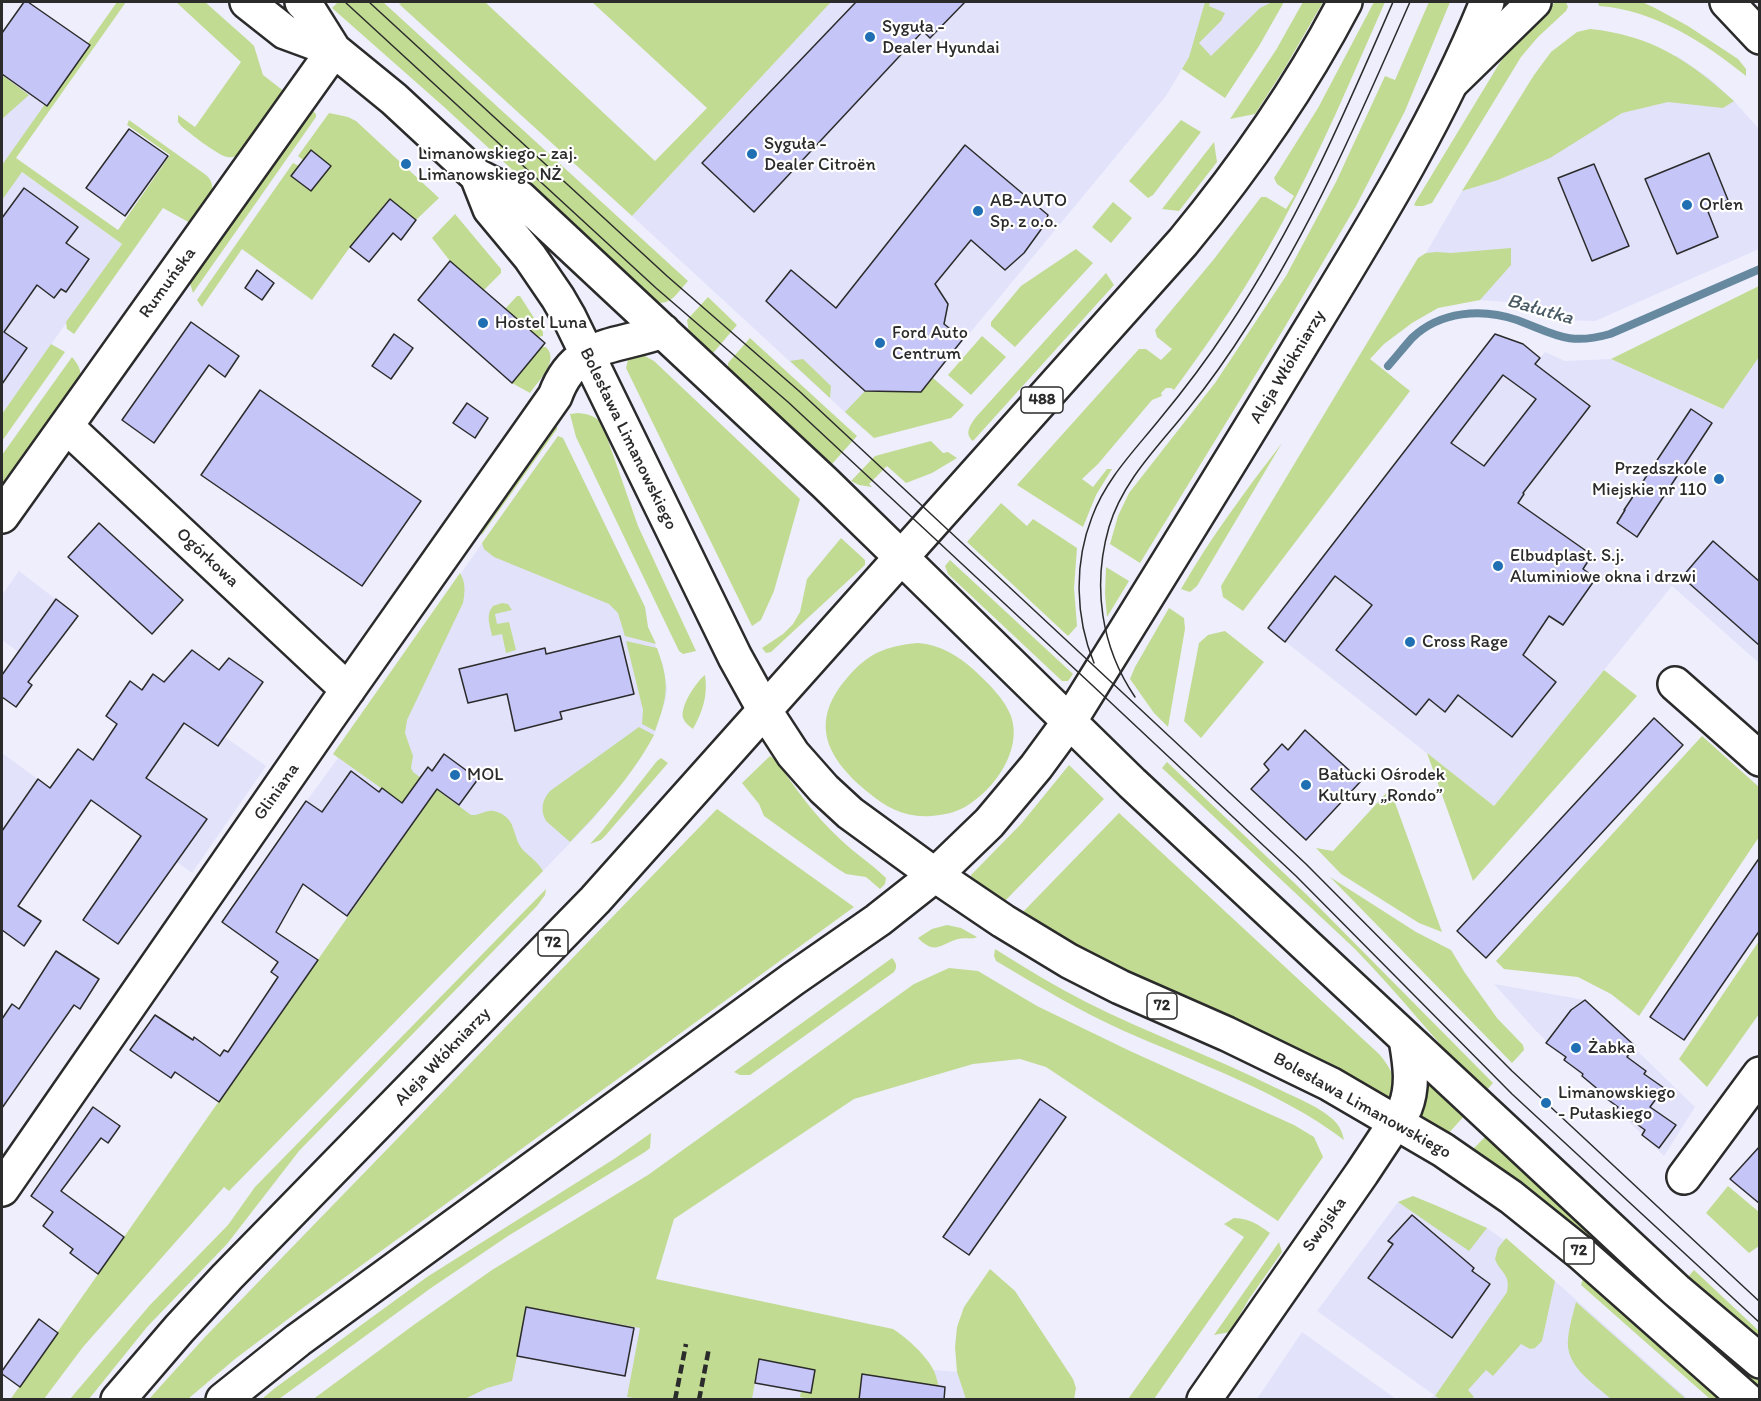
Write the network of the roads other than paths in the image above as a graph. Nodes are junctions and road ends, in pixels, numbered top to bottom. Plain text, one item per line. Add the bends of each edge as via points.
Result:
1 (247, 2) edge
2 (302, 2) edge
3 (1345, 2) edge
4 (1487, 2) edge
5 (1534, 2) edge
6 (1727, 2) edge
7 (1760, 37) edge
8 (334, 50) junction
9 (1453, 81) junction
10 (477, 176) junction
11 (663, 331) junction
12 (587, 354) junction
13 (555, 396) junction
14 (612, 404) junction
15 (66, 426) junction
16 (2, 516) edge
17 (902, 558) junction
18 (1675, 684) dead end
19 (348, 690) junction
20 (765, 711) junction
21 (1069, 722) junction
22 (1760, 759) edge
23 (934, 875) junction
24 (1406, 1039) junction
25 (1760, 1074) edge
26 (1396, 1122) junction
27 (1684, 1177) dead end
28 (2, 1189) edge
29 (1760, 1361) edge
30 (118, 1400) edge
31 (223, 1400) edge
32 (1204, 1400) edge
33 (1747, 1400) edge

1 - 8 main road, Bolesława Limanowskiego via 285,32
2 - 8 main road, Bolesława Limanowskiego
3 - 17 main road, 488 via 1288,102 1218,200
4 - 9 main road, Aleja Włókniarzy
5 - 9 main road
6 - 7 main road
8 - 10 main road, Bolesława Limanowskiego
8 - 15 main road, Rumuńska
9 - 21 main road, Aleja Włókniarzy via 1372,229
10 - 11 main road, Bolesława Limanowskiego via 520,198
10 - 12 main road, Bolesława Limanowskiego via 490,209 547,281
11 - 12 main road, Gliniana
11 - 17 main road, Bolesława Limanowskiego
12 - 13 main road, Gliniana via 561,381
12 - 14 main road, Bolesława Limanowskiego
13 - 14 main road via 578,395
13 - 19 main road, Gliniana
14 - 20 main road, Bolesława Limanowskiego
15 - 16 main road, Rumuńska
15 - 19 main road, Ogórkowa
17 - 20 main road, 72
17 - 21 main road, 72
18 - 22 main road
19 - 28 main road, Gliniana
20 - 23 main road, Bolesława Limanowskiego via 793,754 824,789
20 - 30 main road, Aleja Włókniarzy / 72 via 595,900 227,1277
21 - 23 main road, Aleja Włókniarzy via 989,823
21 - 24 main road, 72
23 - 26 main road, Bolesława Limanowskiego / 72 via 1069,960 1282,1060
23 - 31 main road via 878,920 298,1340
24 - 26 main road, Swojska via 1411,1083 1409,1097
24 - 29 main road, 72 via 1668,1282
25 - 27 main road
26 - 32 main road, Swojska
26 - 33 main road, Bolesława Limanowskiego / 72 via 1456,1158 1546,1224

